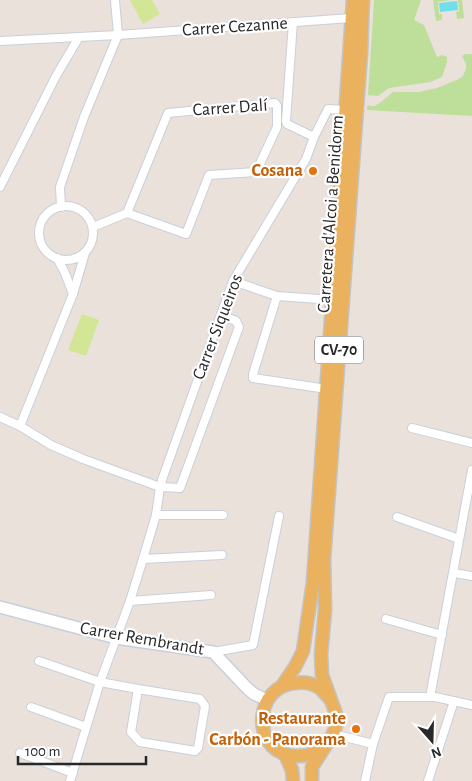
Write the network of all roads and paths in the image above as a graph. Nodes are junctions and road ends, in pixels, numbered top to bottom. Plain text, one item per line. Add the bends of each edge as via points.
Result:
1 (115, 0) edge
2 (353, 0) edge
3 (363, 0) edge
4 (351, 18) junction
5 (293, 22) junction
6 (118, 35) junction
7 (80, 37) junction
8 (0, 41) edge
9 (345, 110) junction
10 (314, 137) junction
11 (0, 187) edge
12 (61, 207) junction
13 (128, 213) junction
14 (93, 227) junction
15 (85, 253) junction
16 (57, 258) junction
17 (233, 281) junction
18 (73, 294) junction
19 (276, 296) junction
20 (332, 300) junction
21 (221, 315) junction
22 (327, 389) junction
23 (0, 417) edge
24 (20, 426) junction
25 (412, 428) dead end
26 (472, 443) edge
27 (472, 470) edge
28 (160, 487) junction
29 (156, 515) junction
30 (222, 515) dead end
31 (279, 516) dead end
32 (397, 517) dead end
33 (460, 540) junction
34 (222, 556) dead end
35 (143, 558) junction
36 (454, 573) junction
37 (472, 576) edge
38 (211, 595) dead end
39 (130, 601) junction
40 (0, 607) edge
41 (386, 619) dead end
42 (442, 635) junction
43 (116, 638) junction
44 (213, 652) junction
45 (39, 661) dead end
46 (100, 682) junction
47 (282, 686) junction
48 (138, 689) junction
49 (430, 697) junction
50 (331, 699) junction
51 (267, 700) junction
52 (454, 701) junction
53 (472, 705) edge
54 (32, 707) dead end
55 (86, 727) junction
56 (330, 739) junction
57 (373, 744) junction
58 (20, 753) dead end
59 (285, 754) junction
60 (71, 777) edge
61 (293, 781) edge
62 (312, 781) edge
63 (365, 781) edge
64 (428, 781) edge

1 - 6 street
2 - 4 main road, Carretera d'Alcoi a Benidorm / CV-70
3 - 50 main road, Carretera d'Alcoi a Benidorm / CV-70 via 324,559 322,675
4 - 5 street, Carrer Cezanne
4 - 9 main road, Carretera d'Alcoi a Benidorm / CV-70
5 - 6 street, Carrer Cezanne
5 - 10 street via 286,121
6 - 7 street, Carrer Cezanne
6 - 12 street via 84,117 60,187
7 - 8 street, Carrer Cezanne
7 - 11 street via 56,76
9 - 10 street, Carrer Siqueiros via 328,109
9 - 20 main road, Carretera d'Alcoi a Benidorm / CV-70
10 - 17 street, Carrer Siqueiros via 306,159
12 - 14 street via 79,210
12 - 16 street via 48,213 40,228 44,249
13 - 13 street, Carrer Dalí via 186,234 209,175 256,172 277,127 275,103 168,113
13 - 14 street
14 - 15 street via 93,236
15 - 16 street via 74,259
15 - 18 street
16 - 18 street
17 - 19 street
17 - 21 street, Carrer Siqueiros
18 - 24 street
19 - 20 street
19 - 22 street via 254,378
20 - 22 main road, Carretera d'Alcoi a Benidorm / CV-70
21 - 28 street, Carrer Siqueiros
21 - 28 street via 236,321 239,326 180,488
22 - 47 main road, Carretera d'Alcoi a Benidorm / CV-70 via 309,613 303,651
23 - 24 street
24 - 28 street via 83,459
25 - 26 street
27 - 33 street
28 - 29 street, Carrer Siqueiros
29 - 30 street
29 - 35 street, Carrer Siqueiros
31 - 44 street via 253,645
32 - 33 street
33 - 36 street
34 - 35 street
35 - 39 street, Carrer Siqueiros
36 - 37 street
36 - 42 street
38 - 39 street
39 - 43 street, Carrer Siqueiros
40 - 43 street, Carrer Rembrandt
41 - 42 street
42 - 49 street
43 - 44 street, Carrer Rembrandt
43 - 46 street, Carrer Siqueiros
44 - 51 street, Carrer Rembrandt via 247,688
45 - 46 street
46 - 48 street
46 - 55 street, Carrer Siqueiros
47 - 50 main road via 304,682 318,687
47 - 51 main road, CV-70
48 - 48 street via 131,732 134,737 140,742 195,751 204,706 200,700
49 - 52 street
49 - 57 street via 390,697
50 - 56 main road, CV-70 via 336,726
51 - 59 main road via 262,711 265,736 272,746
52 - 53 street
52 - 64 street
54 - 55 street
55 - 60 street, Carrer Siqueiros
56 - 57 street
56 - 59 main road via 318,752 298,757
56 - 62 main road, CV-70 via 312,767
57 - 63 street
58 - 60 street
59 - 61 main road

